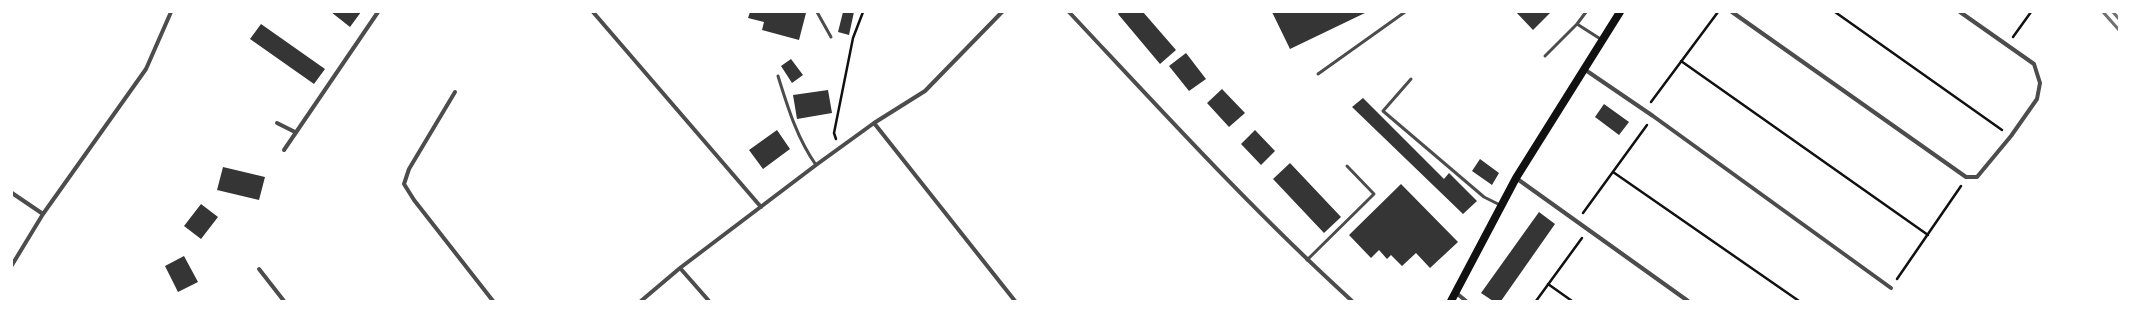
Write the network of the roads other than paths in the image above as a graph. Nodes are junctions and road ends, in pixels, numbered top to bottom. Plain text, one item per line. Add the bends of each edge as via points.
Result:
1 (171, 12) edge
2 (378, 12) edge
3 (593, 12) edge
4 (817, 12) edge
5 (1002, 12) edge
6 (1069, 12) edge
7 (1404, 12) edge
8 (1586, 12) edge
9 (1620, 12) edge
10 (1732, 12) edge
11 (1960, 12) edge
12 (1577, 24) junction
13 (831, 37) dead end
14 (1602, 40) junction
15 (1546, 56) dead end
16 (1584, 69) junction
17 (1318, 74) dead end
18 (778, 76) dead end
19 (1411, 80) dead end
20 (455, 92) dead end
21 (276, 123) dead end
22 (874, 123) junction
23 (295, 132) junction
24 (284, 150) dead end
25 (816, 165) junction
26 (1347, 166) dead end
27 (1516, 178) junction
28 (12, 193) edge
29 (1500, 206) junction
30 (761, 207) junction
31 (43, 214) junction
32 (1307, 260) junction
33 (12, 265) edge
34 (259, 268) dead end
35 (680, 268) junction
36 (1891, 288) road end
37 (1455, 292) junction
38 (284, 301) edge
39 (493, 301) edge
40 (641, 301) edge
41 (709, 301) edge
42 (1015, 301) edge
43 (1352, 301) edge
44 (1451, 301) edge
45 (1466, 301) edge
46 (1688, 301) edge

1 - 31 street via 146,69
2 - 23 street
3 - 30 street
4 - 13 lane
5 - 22 street via 925,92
6 - 32 street via 1206,158
7 - 17 lane
8 - 12 lane
9 - 14 main road
10 - 11 street via 1966,177 1977,177 2037,99 2040,83 2034,64
12 - 14 lane
12 - 15 lane
14 - 16 main road
16 - 27 main road
16 - 36 street via 1645,110
18 - 25 lane via 792,122
19 - 29 lane via 1383,111 1484,197
20 - 39 street via 409,169 404,184
21 - 23 street
22 - 25 street
22 - 42 street
23 - 24 street
25 - 30 street
26 - 32 lane via 1374,194
27 - 29 main road
27 - 46 street
28 - 31 street
29 - 37 main road
30 - 35 street
31 - 33 street
32 - 43 street
34 - 38 street
35 - 40 street
35 - 41 street
37 - 44 main road
37 - 45 street

